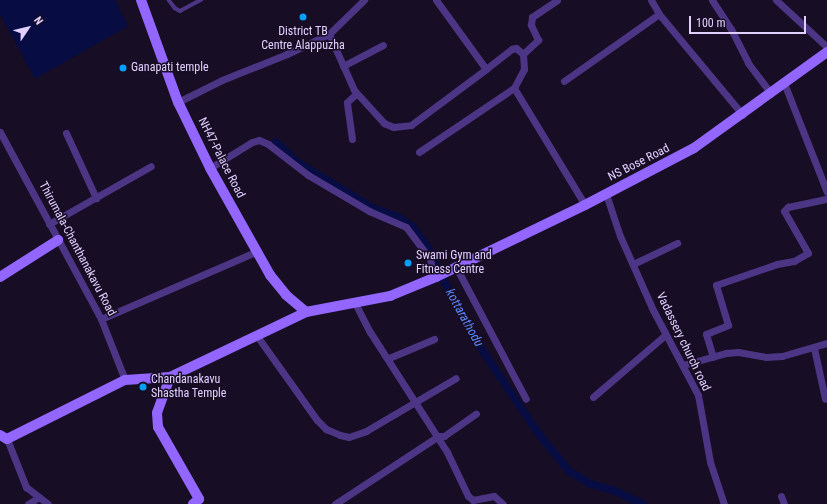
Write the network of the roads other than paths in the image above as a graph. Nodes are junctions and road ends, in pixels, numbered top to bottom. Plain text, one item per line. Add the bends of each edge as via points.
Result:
1 (141, 0) edge
2 (169, 0) edge
3 (201, 0) edge
4 (364, 0) edge
5 (436, 0) edge
6 (557, 0) edge
7 (651, 0) edge
8 (712, 0) edge
9 (776, 0) edge
10 (659, 14) junction
11 (329, 34) junction
12 (383, 45) dead end
13 (827, 46) edge
14 (827, 52) edge
15 (523, 54) junction
16 (343, 66) junction
17 (486, 69) junction
18 (564, 80) dead end
19 (784, 83) junction
20 (514, 88) junction
21 (357, 93) junction
22 (771, 93) junction
23 (178, 102) junction
24 (743, 115) junction
25 (0, 132) edge
26 (66, 132) dead end
27 (352, 138) dead end
28 (419, 152) dead end
29 (152, 166) dead end
30 (210, 168) junction
31 (827, 192) edge
32 (606, 194) junction
33 (96, 198) junction
34 (827, 199) edge
35 (585, 205) junction
36 (49, 224) junction
37 (58, 240) junction
38 (677, 242) dead end
39 (256, 252) junction
40 (633, 264) junction
41 (452, 270) junction
42 (0, 277) edge
43 (435, 278) junction
44 (355, 303) junction
45 (306, 312) junction
46 (101, 319) junction
47 (665, 335) junction
48 (257, 336) junction
49 (434, 339) dead end
50 (827, 342) edge
51 (814, 348) junction
52 (713, 357) junction
53 (389, 358) junction
54 (683, 365) junction
55 (170, 377) junction
56 (456, 378) dead end
57 (125, 380) junction
58 (593, 397) dead end
59 (526, 399) dead end
60 (825, 399) dead end
61 (415, 402) junction
62 (476, 414) dead end
63 (3, 437) edge
64 (437, 437) junction
65 (781, 496) dead end
66 (39, 497) junction
67 (199, 502) edge
68 (28, 504) edge
69 (48, 504) edge
70 (335, 504) edge
71 (503, 504) edge
72 (724, 504) edge
73 (784, 504) edge

1 - 23 main road, NH47-Palace Road
2 - 3 lane via 180,11
4 - 11 street
5 - 17 street
6 - 15 street via 532,17 531,25 538,40
7 - 10 street
8 - 22 street via 748,63
9 - 13 street
10 - 18 street
10 - 24 street
11 - 16 street
11 - 23 street
12 - 16 street
14 - 19 main road, NS Bose Road
15 - 17 street via 516,48 512,49
15 - 20 street via 524,69
16 - 21 street
17 - 21 street via 410,125 401,127 384,123
19 - 22 main road, NS Bose Road
19 - 31 street
20 - 28 street
20 - 35 street
21 - 27 street via 347,102
22 - 24 main road, NS Bose Road
23 - 30 main road, NH47-Palace Road
24 - 32 main road, NS Bose Road via 694,148
25 - 36 street, Thirumala-Chanthanakavu Road
26 - 33 street
29 - 33 street
30 - 39 main road, NH47-Palace Road
30 - 43 street via 252,142 259,140 268,144 308,175 368,211 406,227 430,259
32 - 35 main road, NS Bose Road
32 - 40 street, Vadassery church road via 620,236
33 - 36 street
34 - 52 street via 788,207 784,211 808,253 794,261 777,264 716,285 728,325 706,334
35 - 41 main road, NS Bose Road
36 - 37 street, Thirumala-Chanthanakavu Road
37 - 42 main road
37 - 46 street, Thirumala-Chanthanakavu Road
38 - 40 street
39 - 45 main road, NH47-Palace Road via 286,295
39 - 46 street
40 - 47 street, Vadassery church road
41 - 43 main road, NS Bose Road
41 - 59 street
43 - 44 main road, NS Bose Road via 390,296
44 - 45 main road, NS Bose Road
44 - 53 street via 370,332
45 - 48 main road, NS Bose Road
46 - 57 street, Thirumala-Chanthanakavu Road
47 - 54 street, Vadassery church road
47 - 58 street
48 - 55 main road, NS Bose Road
48 - 61 street via 317,420 326,429 340,435 349,436 366,431
49 - 53 street
50 - 51 street
51 - 52 street via 766,358 738,352
51 - 60 street
52 - 54 street
53 - 61 street
54 - 72 street, Vadassery church road via 702,409 710,462
55 - 57 main road
55 - 67 main road via 157,413 158,427
56 - 61 street
57 - 63 main road
61 - 64 street
62 - 64 street via 444,436
63 - 66 street via 26,486
64 - 70 street
64 - 71 street via 468,496 473,500 494,496
65 - 73 street
66 - 68 street
66 - 69 street

